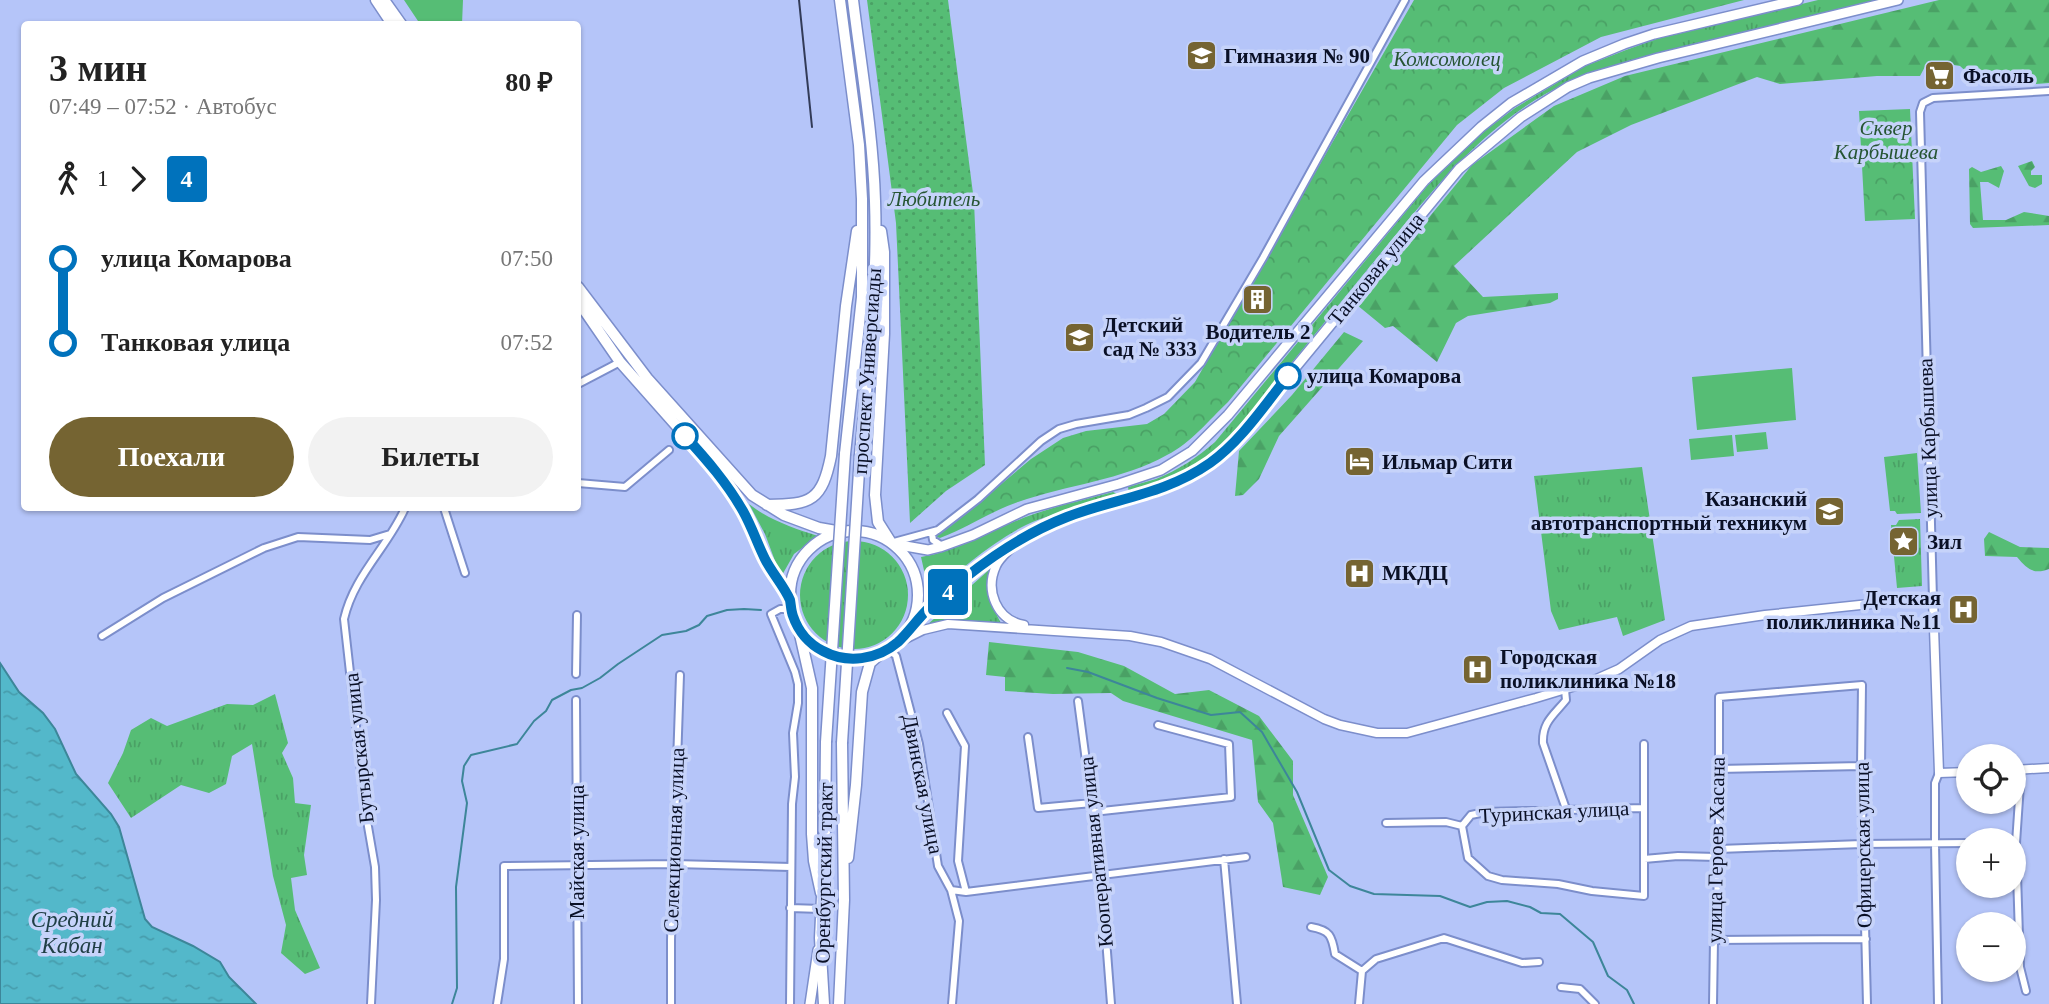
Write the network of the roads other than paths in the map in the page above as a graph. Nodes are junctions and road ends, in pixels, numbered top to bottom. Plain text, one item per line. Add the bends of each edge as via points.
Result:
1 (376, 0) edge
2 (384, 0) edge
3 (840, 0) edge
4 (853, 0) edge
5 (1405, 0) edge
6 (1798, 0) edge
7 (1898, 0) edge
8 (390, 21) edge
9 (399, 21) edge
10 (2049, 92) edge
11 (862, 199) junction
12 (876, 200) junction
13 (581, 291) edge
14 (581, 305) edge
15 (620, 362) junction
16 (581, 382) edge
17 (669, 450) dead end
18 (581, 483) edge
19 (1119, 484) junction
20 (1125, 501) junction
21 (766, 505) junction
22 (403, 511) edge
23 (445, 511) edge
24 (938, 530) junction
25 (854, 531) junction
26 (390, 534) junction
27 (1021, 539) junction
28 (892, 543) junction
29 (942, 546) junction
30 (465, 573) dead end
31 (1933, 599) junction
32 (790, 605) junction
33 (577, 615) dead end
34 (798, 626) junction
35 (1051, 629) junction
36 (907, 632) junction
37 (102, 636) dead end
38 (889, 648) junction
39 (576, 674) dead end
40 (680, 675) dead end
41 (1862, 685) joint
42 (1565, 690) junction
43 (576, 700) dead end
44 (1077, 701) dead end
45 (947, 713) dead end
46 (1158, 725) dead end
47 (1028, 737) dead end
48 (826, 742) joint
49 (842, 743) joint
50 (1644, 744) dead end
51 (1861, 766) junction
52 (2049, 768) edge
53 (1718, 769) junction
54 (2026, 769) edge
55 (1956, 772) edge
56 (1939, 773) junction
57 (1092, 803) junction
58 (1644, 808) junction
59 (1566, 809) junction
60 (1093, 812) junction
61 (1386, 823) dead end
62 (1462, 826) junction
63 (1956, 843) edge
64 (1862, 844) junction
65 (1934, 844) junction
66 (1720, 849) junction
67 (1246, 857) dead end
68 (1717, 857) junction
69 (1224, 859) junction
70 (1644, 859) junction
71 (577, 864) junction
72 (674, 864) junction
73 (791, 867) junction
74 (1101, 874) junction
75 (951, 890) junction
76 (966, 892) junction
77 (821, 893) junction
78 (2017, 898) edge
79 (844, 900) junction
80 (790, 908) junction
81 (821, 909) junction
82 (1311, 928) dead end
83 (820, 938) junction
84 (1866, 939) junction
85 (1714, 940) junction
86 (1539, 962) dead end
87 (1362, 971) junction
88 (1561, 987) dead end
89 (2026, 991) dead end
90 (372, 1004) edge
91 (497, 1004) edge
92 (578, 1004) edge
93 (671, 1004) edge
94 (790, 1004) edge
95 (810, 1004) edge
96 (824, 1004) edge
97 (839, 1004) edge
98 (952, 1004) edge
99 (1111, 1004) edge
100 (1237, 1004) edge
101 (1360, 1004) edge
102 (1595, 1004) edge
103 (1713, 1004) edge
104 (1867, 1004) edge
105 (1938, 1004) edge

1 - 8 main road
2 - 9 main road
3 - 11 main road, проспект Универсиады
4 - 12 main road, проспект Универсиады
5 - 24 street via 1201,363 1168,397 1146,408 1059,429
6 - 19 main road, Танковая улица via 1624,44 1561,72 1511,103 1423,181 1192,452 1161,470
7 - 20 main road, Танковая улица via 1589,78 1538,105 1459,169 1238,437 1211,463 1171,486
10 - 31 street, улица Карбышева via 1933,97 1923,103 1919,118
11 - 21 main road via 826,479 818,494 809,499
11 - 48 main road, проспект Универсиады, bridge via 862,298 845,454
12 - 28 main road via 884,252 884,334 875,495 878,522
12 - 49 main road, проспект Универсиады, bridge via 875,297
13 - 21 main road via 648,378
14 - 15 main road
15 - 16 street
15 - 32 main road via 721,476
17 - 18 street via 625,487
19 - 20 main road
19 - 29 main road, Танковая улица via 1027,509
20 - 27 main road, Танковая улица via 1069,516
21 - 25 main road via 819,528
22 - 26 street, Бутырская улица
23 - 30 street
24 - 28 street
24 - 29 street via 932,534 933,540
25 - 28 main road
25 - 32 main road via 830,535 805,553 791,580
26 - 37 street via 370,540 298,537 264,548 163,597
26 - 90 street, Бутырская улица via 363,573 344,619 375,867
27 - 35 street via 995,567 995,601 1010,621
27 - 36 main road, Танковая улица via 961,581
28 - 29 main road, Танковая улица via 928,550
28 - 36 main road via 912,567 918,585 915,614
31 - 42 street via 1691,626 1660,640 1606,676
31 - 56 street, улица Карбышева
32 - 34 main road
32 - 73 street via 771,614 798,684
33 - 39 street
34 - 38 main road via 817,647 834,656 862,659
34 - 77 main road via 812,688 813,848
35 - 38 street via 948,624 923,630
35 - 42 street via 1130,636 1184,649 1324,719 1377,733 1407,733
36 - 38 main road
38 - 75 street, Двинская улица via 896,656 919,744 938,866
38 - 79 main road via 870,663 862,692
40 - 72 street, Селекционная улица
41 - 51 street, Офицерская улица
41 - 53 street, улица Героев Хасана via 1719,697
42 - 59 street via 1566,700 1542,732
43 - 71 street, Майская улица
44 - 57 street, Кооперативная улица
45 - 76 street, Двинская улица via 965,746 958,861
46 - 60 street via 1229,744 1231,797
47 - 57 street via 1038,808
48 - 77 main road, Оренбургский тракт
49 - 79 main road, Оренбургский тракт
50 - 58 street
51 - 53 street
51 - 64 street, Офицерская улица
52 - 54 street
53 - 66 street, улица Героев Хасана
55 - 56 street
56 - 65 street
57 - 60 street, Кооперативная улица
58 - 59 street, Туринская улица
58 - 70 street
59 - 62 street, Туринская улица via 1485,812 1471,815
60 - 74 street, Кооперативная улица
61 - 62 street, Туринская улица
62 - 70 street via 1468,858 1488,876 1502,880 1644,896
63 - 65 street
64 - 65 street
64 - 66 street
64 - 84 street, Офицерская улица
65 - 105 street
66 - 68 street, улица Героев Хасана
67 - 69 street
68 - 70 street
68 - 85 street, улица Героев Хасана
69 - 74 street
69 - 100 street
71 - 72 street
71 - 91 street via 504,866 504,959
71 - 92 street, Майская улица
72 - 73 street
72 - 93 street, Селекционная улица
73 - 80 street
74 - 76 street
74 - 99 street, Кооперативная улица
75 - 76 street
75 - 98 street, Двинская улица via 959,921
77 - 81 main road, Оренбургский тракт
78 - 89 street via 2020,967
79 - 97 main road, Оренбургский тракт
80 - 81 street
80 - 94 street
81 - 83 main road, Оренбургский тракт
82 - 87 street via 1330,934 1335,954
83 - 95 main road
83 - 96 main road, Оренбургский тракт
84 - 85 street
84 - 104 street, Офицерская улица
85 - 103 street, улица Героев Хасана
86 - 87 street via 1522,963 1444,938 1376,959
87 - 101 street
88 - 102 street via 1580,989

